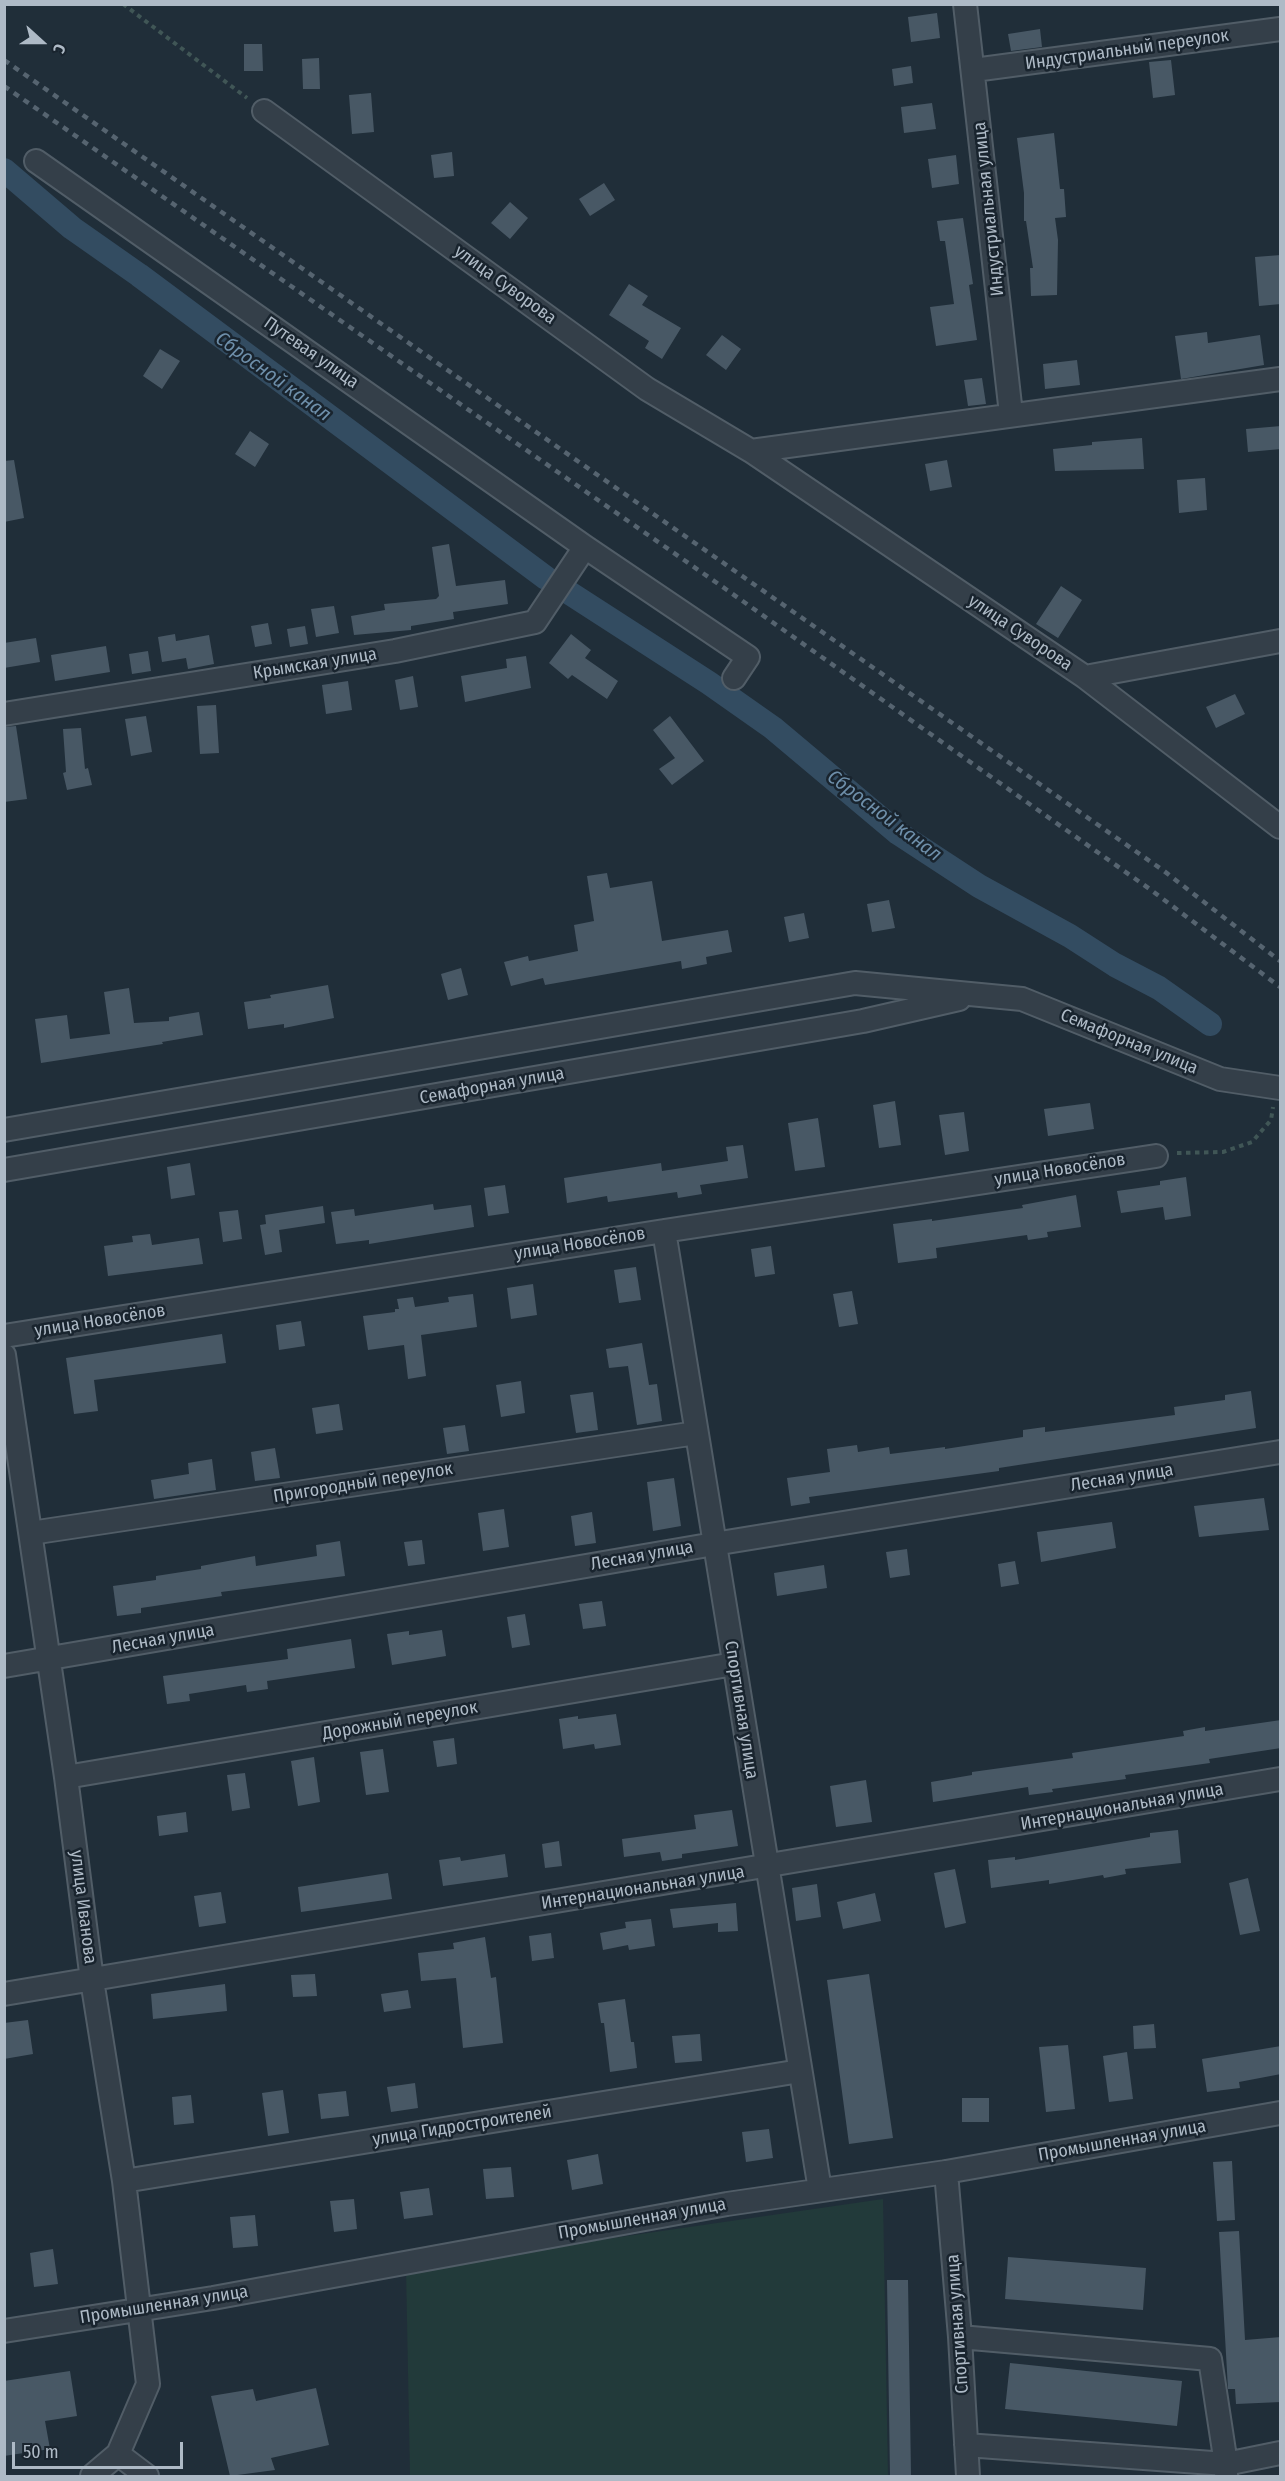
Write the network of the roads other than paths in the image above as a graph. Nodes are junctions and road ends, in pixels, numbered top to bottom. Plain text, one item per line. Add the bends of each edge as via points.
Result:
1 (965, 4) edge
2 (1281, 29) edge
3 (974, 70) junction
4 (264, 111) road end
5 (36, 161) dead end
6 (1281, 379) edge
7 (1011, 414) junction
8 (751, 451) junction
9 (585, 547) junction
10 (1281, 641) edge
11 (1085, 677) junction
12 (734, 678) dead end
13 (4, 714) edge
14 (1281, 827) edge
15 (855, 983) junction
16 (978, 994) junction
17 (863, 1021) junction
18 (1279, 1089) edge
19 (4, 1130) edge
20 (1156, 1156) road end
21 (4, 1170) edge
22 (664, 1231) junction
23 (4, 1336) edge
24 (4, 1355) edge
25 (696, 1433) junction
26 (1281, 1452) edge
27 (30, 1533) junction
28 (714, 1544) junction
29 (48, 1659) junction
30 (734, 1664) junction
31 (4, 1666) edge
32 (66, 1777) junction
33 (1281, 1779) edge
34 (767, 1868) junction
35 (92, 1980) junction
36 (4, 1994) edge
37 (800, 2071) junction
38 (1281, 2114) edge
39 (946, 2172) junction
40 (124, 2181) junction
41 (820, 2190) junction
42 (141, 2310) junction
43 (4, 2331) edge
44 (960, 2337) junction
45 (966, 2445) junction
46 (1281, 2453) edge
47 (118, 2454) junction
48 (1226, 2470) edge
49 (92, 2476) edge
50 (147, 2476) edge
51 (968, 2476) edge

1 - 3 street, Индустриальная улица
2 - 3 street, Индустриальный переулок
3 - 7 street, Индустриальная улица
4 - 8 street, улица Суворова via 647,388
5 - 9 street, Путевая улица
6 - 7 street
7 - 8 street
8 - 11 street, улица Суворова
9 - 12 street, Путевая улица via 748,657
9 - 13 street, Крымская улица via 534,622 395,651
10 - 11 street
11 - 14 street, улица Суворова
15 - 16 street, Семафорная улица
15 - 17 street via 876,993 880,1001
15 - 19 street, Семафорная улица
16 - 17 street, Семафорная улица
16 - 18 street, Семафорная улица via 1022,999 1211,1075
17 - 21 street, Семафорная улица
20 - 22 street, улица Новосёлов
22 - 23 street, улица Новосёлов
22 - 25 street, Спортивная улица
24 - 27 street, улица Иванова
25 - 27 street, Пригородный переулок
25 - 28 street, Спортивная улица
26 - 28 street, Лесная улица
27 - 29 street, улица Иванова
28 - 29 street, Лесная улица
28 - 30 street, Спортивная улица
29 - 31 street, Лесная улица
29 - 32 street, улица Иванова
30 - 32 street, Дорожный переулок
30 - 34 street, Спортивная улица
32 - 35 street, улица Иванова
33 - 34 street, Интернациональная улица
34 - 35 street, Интернациональная улица
34 - 37 street, Спортивная улица
35 - 36 street, Интернациональная улица
35 - 40 street, улица Иванова
37 - 40 street, улица Гидростроителей
37 - 41 street, Спортивная улица
38 - 39 street, Промышленная улица
39 - 41 street, Промышленная улица
39 - 44 street, Спортивная улица
40 - 42 street, улица Иванова
41 - 42 street, Промышленная улица
42 - 43 street, Промышленная улица
42 - 47 street, улица Иванова via 148,2384
44 - 45 street, Спортивная улица
44 - 48 street via 1210,2359
45 - 48 street
45 - 51 street, Спортивная улица
46 - 48 street
47 - 49 street
47 - 50 street

